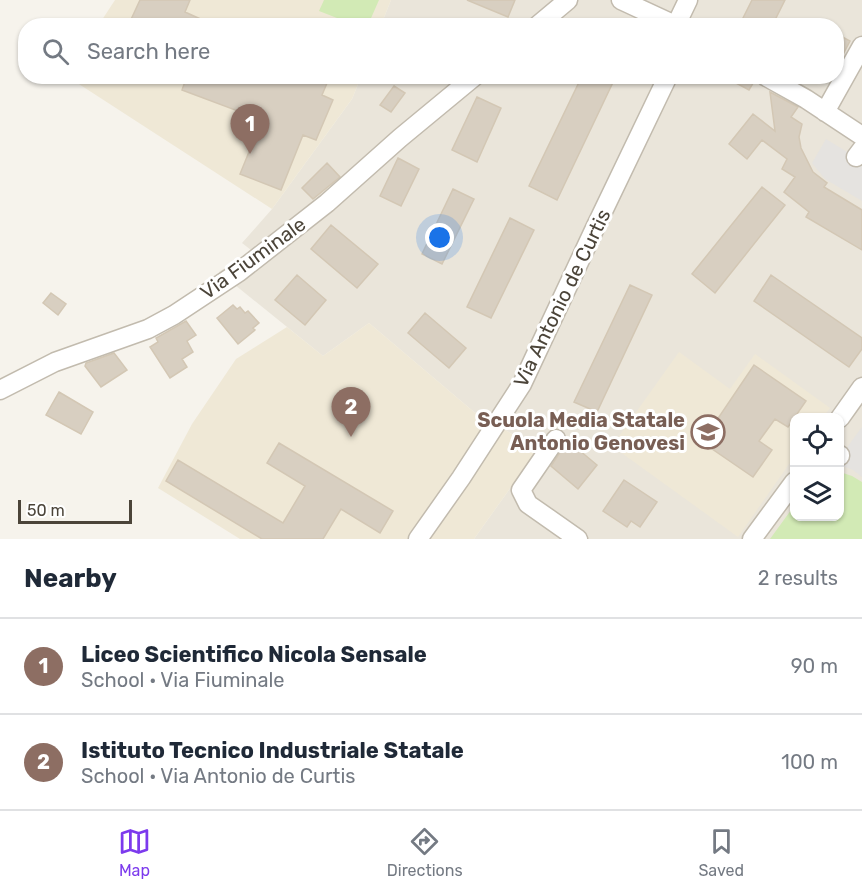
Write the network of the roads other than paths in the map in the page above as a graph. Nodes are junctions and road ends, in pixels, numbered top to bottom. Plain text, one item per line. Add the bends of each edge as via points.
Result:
1 (568, 0) edge
2 (621, 0) edge
3 (688, 0) edge
4 (547, 18) edge
5 (661, 18) edge
6 (679, 18) edge
7 (862, 46) edge
8 (844, 78) edge
9 (465, 84) edge
10 (664, 84) edge
11 (779, 84) edge
12 (841, 84) edge
13 (825, 112) junction
14 (862, 136) edge
15 (0, 390) edge
16 (860, 395) edge
17 (844, 413) edge
18 (556, 439) dead end
19 (790, 489) edge
20 (418, 539) edge
21 (578, 539) edge
22 (752, 539) edge

1 - 4 street
2 - 5 street
3 - 6 street
7 - 8 street
9 - 15 street, Via Fiuminale via 327,203 239,272 174,315 148,329 55,362
10 - 20 street, Via Antonio de Curtis via 522,384
11 - 13 street
12 - 13 street
13 - 14 street
16 - 17 street
18 - 21 street via 521,490 528,504
19 - 22 street

